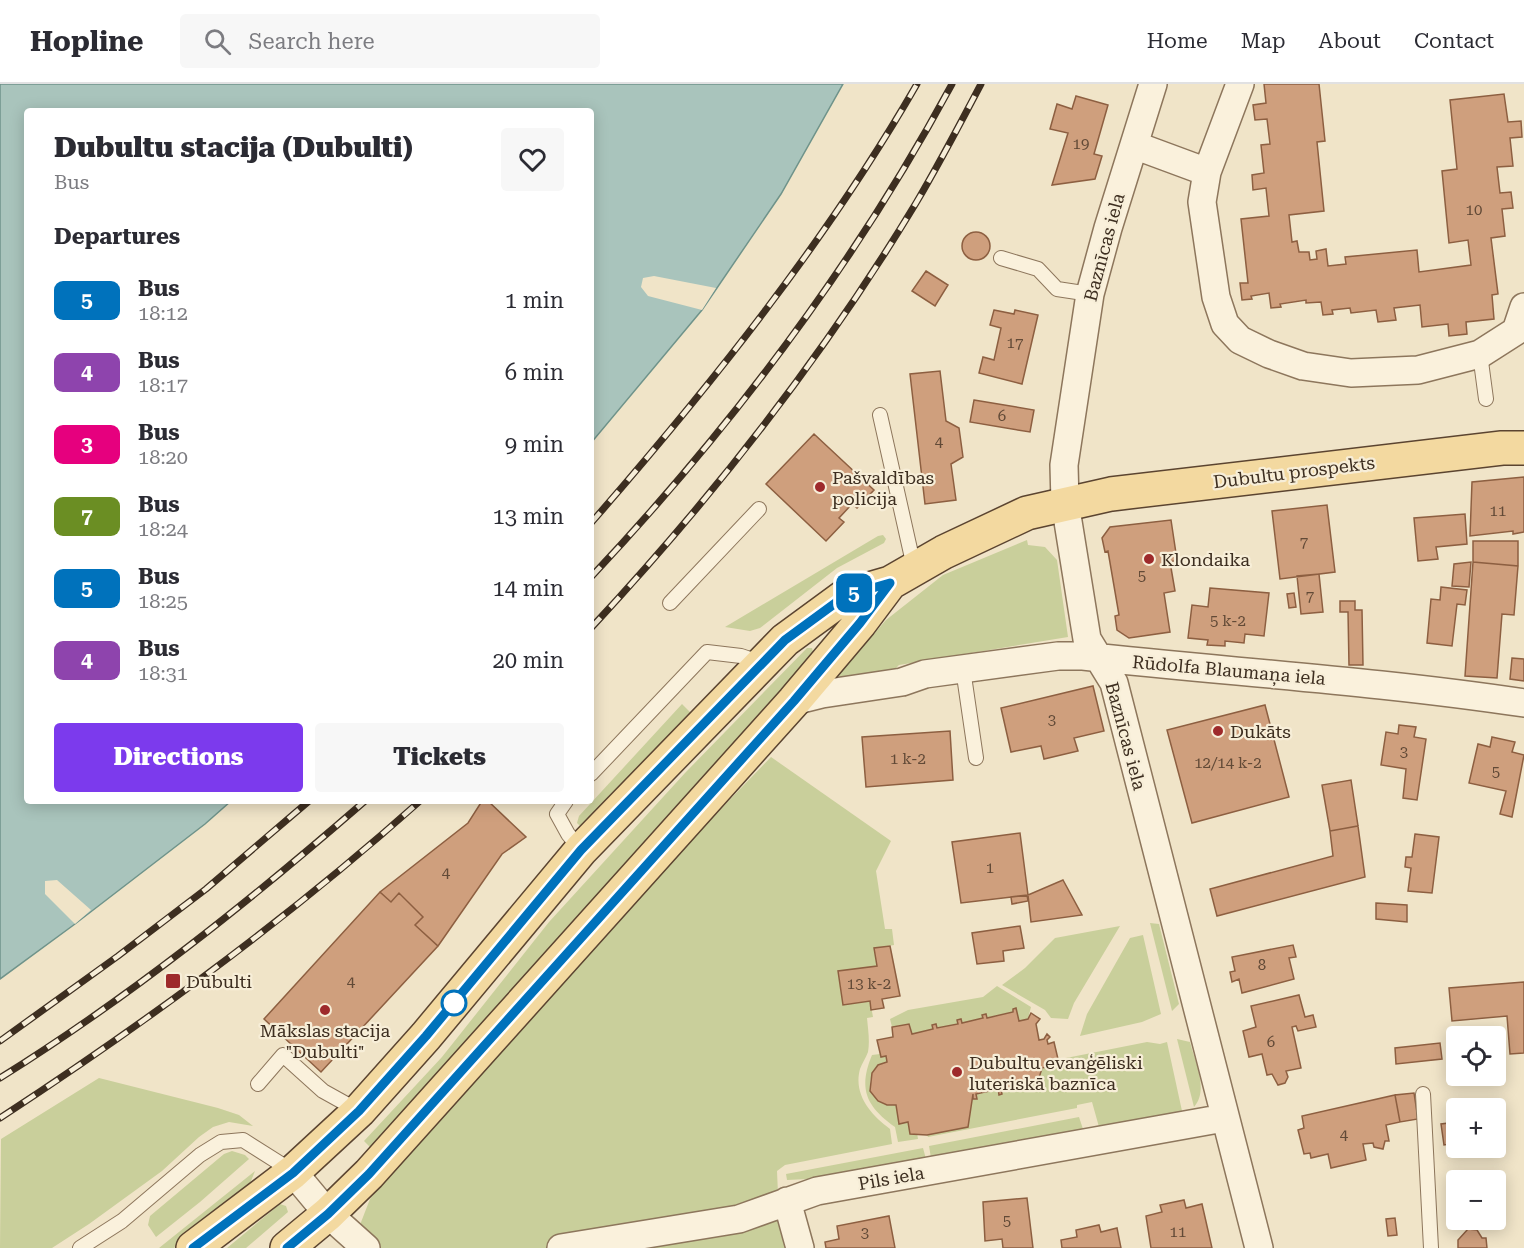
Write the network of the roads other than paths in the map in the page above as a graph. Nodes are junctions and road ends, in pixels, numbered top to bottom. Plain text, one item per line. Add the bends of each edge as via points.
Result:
1 (1153, 84) edge
2 (1240, 84) edge
3 (1134, 145) junction
4 (1207, 172) junction
5 (1000, 258) dead end
6 (1090, 294) junction
7 (1524, 307) edge
8 (1480, 354) junction
9 (1486, 399) dead end
10 (880, 414) dead end
11 (1517, 445) edge
12 (1065, 503) junction
13 (759, 509) dead end
14 (902, 575) junction
15 (670, 603) dead end
16 (1099, 658) junction
17 (762, 663) junction
18 (963, 669) junction
19 (794, 701) junction
20 (1524, 703) edge
21 (976, 758) dead end
22 (594, 771) edge
23 (564, 804) edge
24 (581, 850) junction
25 (258, 1084) dead end
26 (1423, 1094) dead end
27 (359, 1111) junction
28 (1224, 1118) junction
29 (293, 1173) junction
30 (786, 1202) junction
31 (328, 1214) junction
32 (80, 1248) edge
33 (193, 1248) edge
34 (287, 1248) edge
35 (366, 1248) edge
36 (561, 1248) edge
37 (800, 1248) edge
38 (1259, 1248) edge
39 (1431, 1248) edge

1 - 3 street, Baznīcas iela
2 - 4 street
3 - 4 street
3 - 6 street, Baznīcas iela
4 - 8 street via 1202,202 1216,297 1225,324 1240,340 1303,366 1351,373 1418,370
5 - 6 lane via 1038,269 1057,289
6 - 12 street, Baznīcas iela via 1064,465
7 - 8 street via 1516,331
8 - 9 lane
10 - 14 lane
11 - 12 main road, Dubultu prospekts via 1111,494
12 - 14 main road, Dubultu prospekts via 1027,513
12 - 16 street, Baznīcas iela via 1087,639
13 - 15 lane
14 - 17 main road, Dubultu prospekts via 845,596 785,640
14 - 19 main road
16 - 18 street, Rūdolfa Blaumaņa iela via 1058,656
16 - 20 street, Rūdolfa Blaumaņa iela via 1452,692
16 - 28 street, Baznīcas iela via 1114,682
17 - 22 lane via 707,652
17 - 24 main road, Dubultu prospekts
18 - 19 street, Rūdolfa Blaumaņa iela
18 - 21 lane
19 - 31 main road via 369,1174
23 - 24 lane via 557,814
24 - 27 main road, Dubultu prospekts
25 - 27 lane via 283,1055 323,1091
26 - 39 lane
27 - 29 main road, Dubultu prospekts
28 - 30 street, Pils iela via 817,1191
28 - 38 street, Baznīcas iela
29 - 31 street
29 - 32 lane via 243,1140 222,1142 200,1155 122,1221
29 - 33 main road, Dubultu prospekts
30 - 36 street, Pils iela via 739,1220
30 - 37 street
31 - 34 main road
31 - 35 street

